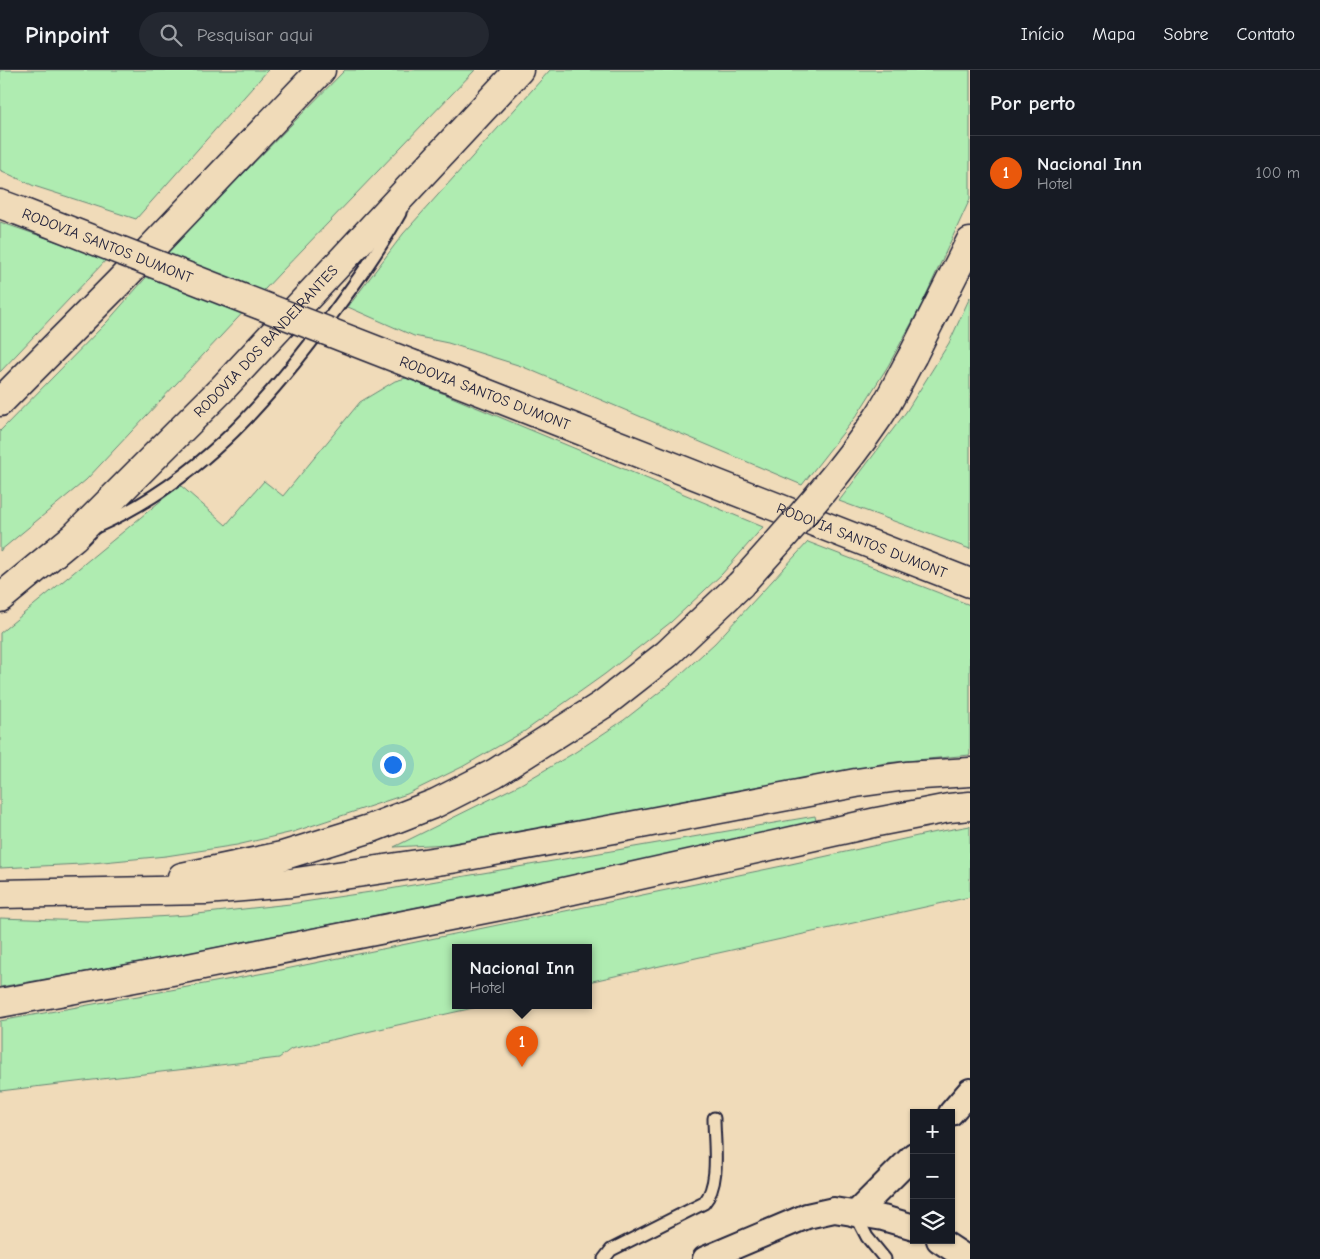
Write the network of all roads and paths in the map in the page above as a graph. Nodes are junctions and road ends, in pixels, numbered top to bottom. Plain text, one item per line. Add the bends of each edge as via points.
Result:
1 (321, 70) edge
2 (519, 70) edge
3 (422, 174) junction
4 (10, 207) edge
5 (970, 242) edge
6 (0, 402) edge
7 (74, 537) junction
8 (970, 583) edge
9 (0, 598) edge
10 (970, 772) edge
11 (970, 806) edge
12 (70, 893) junction
13 (0, 894) edge
14 (0, 1003) edge
15 (970, 1091) edge
16 (954, 1109) edge
17 (714, 1118) dead end
18 (910, 1158) edge
19 (854, 1214) junction
20 (910, 1227) edge
21 (945, 1244) edge
22 (604, 1259) edge
23 (705, 1259) edge
24 (886, 1259) edge
25 (968, 1259) edge

1 - 6 highway
2 - 3 highway, RODOVIA DOS BANDEIRANTES
3 - 7 highway, RODOVIA DOS BANDEIRANTES via 222,389
3 - 7 lane via 391,229 348,293 272,391 239,427 201,461 127,514
4 - 8 highway, RODOVIA SANTOS DUMONT, bridge
5 - 12 highway, bridge via 913,355 872,425 839,469 741,584 667,654 602,705 495,773 372,828 282,856 184,877
7 - 9 highway, RODOVIA DOS BANDEIRANTES
10 - 12 highway via 856,783 625,828 290,883 206,890
11 - 14 highway via 877,822 510,904
12 - 13 highway
15 - 16 street
17 - 22 lane via 714,1179 709,1197 704,1203 611,1250
18 - 19 street
19 - 20 street via 883,1218
19 - 23 street via 834,1210 807,1216
19 - 24 lane via 867,1237
21 - 25 street

